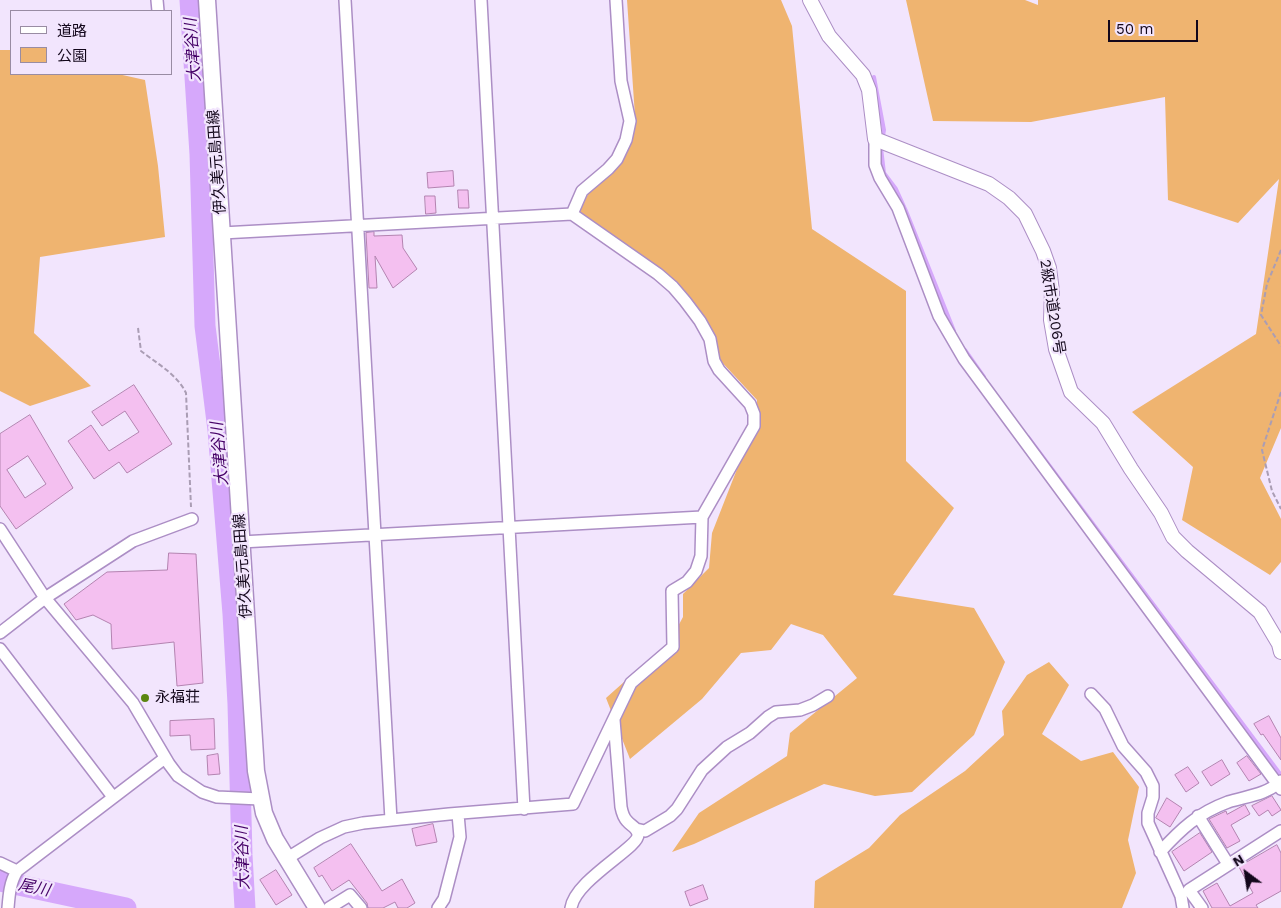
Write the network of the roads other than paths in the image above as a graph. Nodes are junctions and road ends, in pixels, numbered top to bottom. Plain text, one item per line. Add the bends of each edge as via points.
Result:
1 (206, 0) edge
2 (344, 0) edge
3 (481, 0) edge
4 (616, 0) edge
5 (810, 0) edge
6 (875, 139) junction
7 (572, 214) junction
8 (492, 219) junction
9 (357, 226) junction
10 (222, 233) junction
11 (702, 518) junction
12 (192, 519) road end
13 (509, 528) junction
14 (0, 529) edge
15 (375, 535) junction
16 (241, 542) junction
17 (45, 598) junction
18 (0, 633) edge
19 (0, 649) edge
20 (1281, 652) edge
21 (1091, 694) dead end
22 (828, 696) dead end
23 (614, 719) junction
24 (165, 758) junction
25 (1280, 785) edge
26 (113, 797) junction
27 (255, 799) junction
28 (524, 808) junction
29 (458, 814) junction
30 (1198, 816) junction
31 (391, 820) junction
32 (636, 829) junction
33 (1281, 831) edge
34 (1160, 852) junction
35 (286, 858) junction
36 (0, 863) edge
37 (1228, 864) junction
38 (15, 874) junction
39 (1184, 898) edge
40 (8, 908) edge
41 (317, 908) edge
42 (329, 908) edge
43 (361, 908) edge
44 (438, 908) edge
45 (571, 908) edge
46 (1202, 908) edge

1 - 10 main road, 伊久美元島田線
2 - 9 street
3 - 8 street
4 - 7 street via 621,81 630,121 617,159 582,191
5 - 6 street via 830,36 863,75 869,90
6 - 20 street, 2級市道206号 via 989,184 1025,214 1049,268 1054,339 1071,392 1103,423 1162,513 1173,537 1260,612
6 - 25 street via 875,165 898,208 939,316 950,336
7 - 8 street
7 - 11 street via 673,287 704,329 719,370 750,404 754,426
8 - 9 street
8 - 13 street
9 - 10 street
9 - 15 street
10 - 16 main road, 伊久美元島田線
11 - 13 street
11 - 23 street via 701,556 696,571 672,591 673,647 631,683
12 - 17 street via 133,541
13 - 15 street
13 - 28 street
14 - 17 street
15 - 16 street
15 - 31 street
16 - 27 main road, 伊久美元島田線
17 - 18 street
17 - 24 street via 125,691
19 - 26 street
21 - 34 street via 1105,709 1124,746 1146,772 1153,786 1148,823
22 - 32 street via 800,710 776,712 768,717 714,757 670,816 645,831
23 - 28 street via 573,804
23 - 32 street via 621,807 623,816
24 - 26 street
24 - 27 street via 178,776 202,792 217,797
25 - 30 street
26 - 38 street
27 - 35 main road, 伊久美元島田線
28 - 29 street
29 - 31 street
29 - 44 street via 460,837 444,899
30 - 34 street
30 - 37 street
31 - 35 street via 344,827
32 - 45 street via 638,838 632,846 603,867 577,893
33 - 37 street
34 - 39 street
35 - 41 main road, 伊久美元島田線
36 - 38 street
37 - 39 street
38 - 40 street
39 - 46 street
42 - 43 street via 350,896

